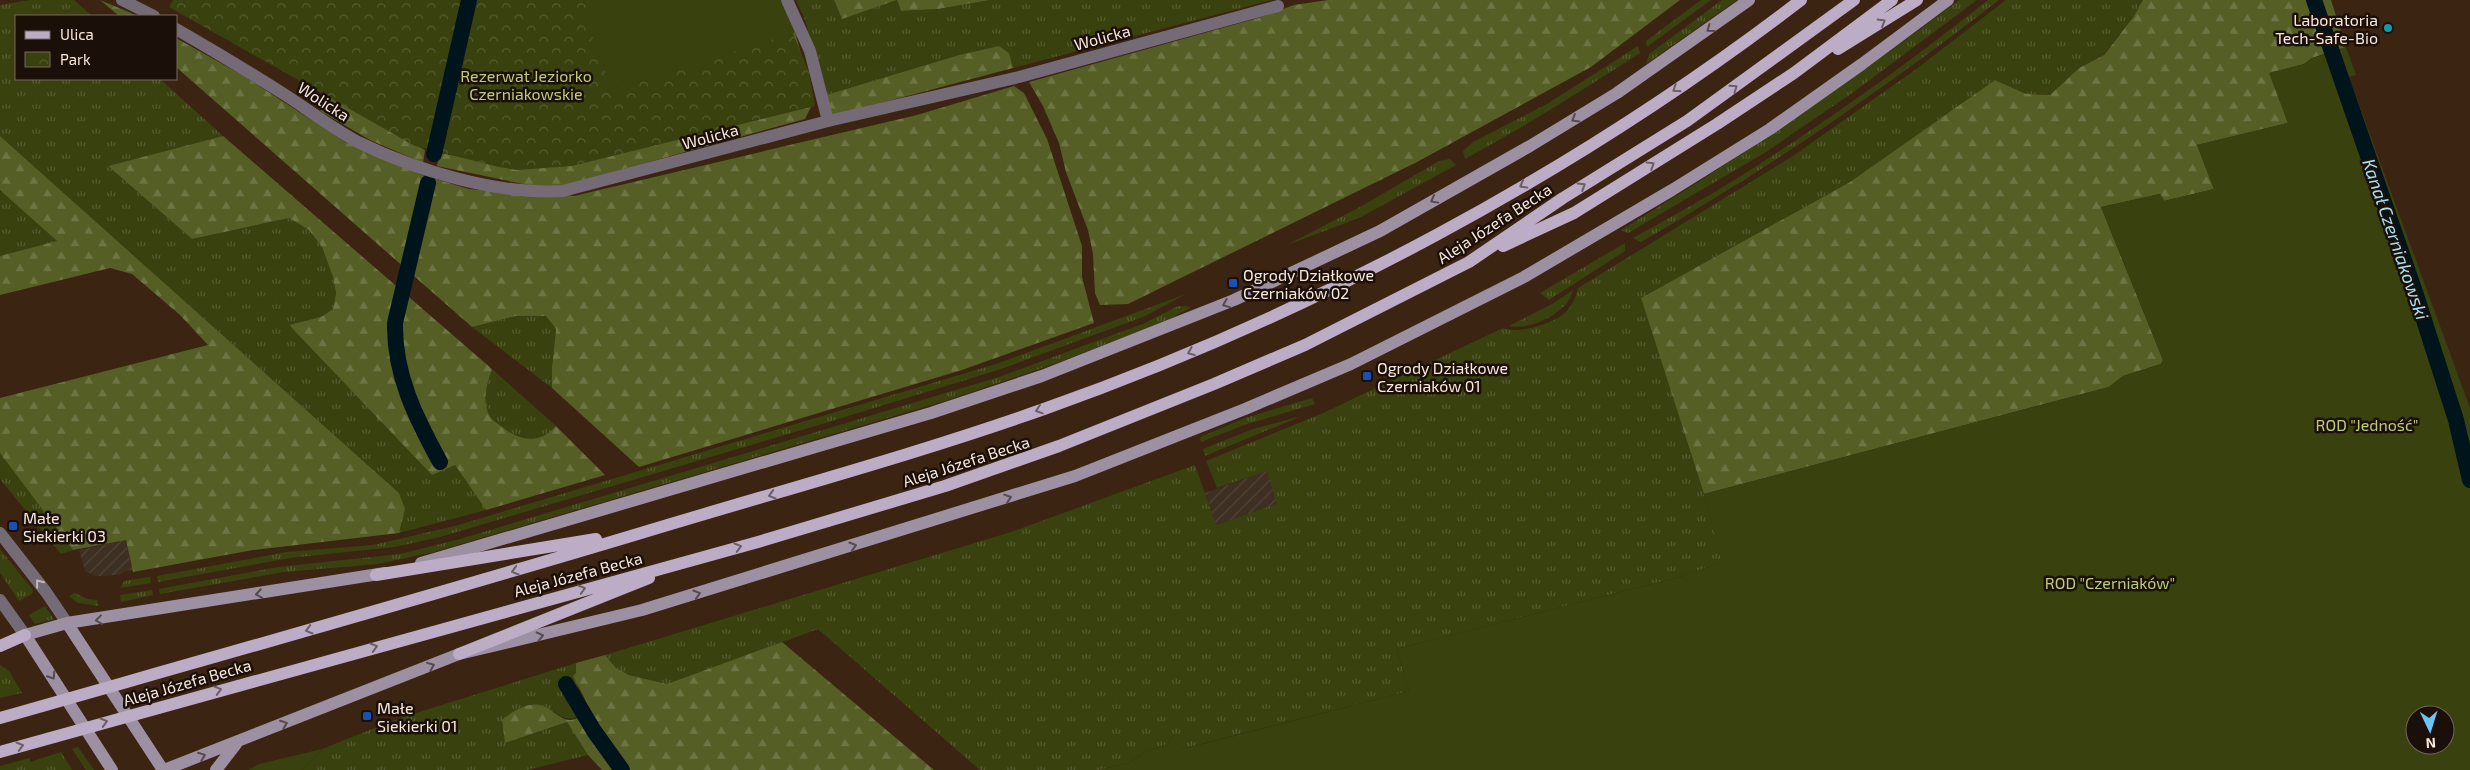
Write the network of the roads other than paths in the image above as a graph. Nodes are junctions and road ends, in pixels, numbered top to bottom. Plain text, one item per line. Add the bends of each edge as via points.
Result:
1 (122, 0) edge
2 (787, 0) edge
3 (1749, 0) edge
4 (1801, 0) edge
5 (1854, 0) edge
6 (1892, 0) edge
7 (1917, 0) edge
8 (1948, 0) edge
9 (1278, 6) dead end
10 (152, 15) edge
11 (178, 30) edge
12 (1794, 73) junction
13 (828, 121) junction
14 (1469, 262) junction
15 (646, 531) junction
16 (0, 533) edge
17 (686, 562) junction
18 (376, 575) junction
19 (0, 600) edge
20 (67, 623) junction
21 (25, 635) junction
22 (0, 646) edge
23 (458, 654) junction
24 (0, 718) edge
25 (239, 742) junction
26 (0, 752) edge
27 (112, 770) edge
28 (164, 770) edge
29 (216, 770) edge

1 - 10 street
2 - 13 street via 810,51
3 -> 18 main road via 1617,94 1530,146 1380,230 1234,300 1042,376 931,412 470,550
4 -> 15 main road, Aleja Józefa Becka via 1633,118 1546,172 1401,253 1285,309 1193,351 1049,407 932,447
14 -> 5 main road, Aleja Józefa Becka via 1563,198 1687,121
6 - 12 main road
12 -> 7 main road
23 -> 8 main road via 642,610 1075,476 1351,364 1524,277 1672,190 1800,107
9 - 13 street, Wolicka via 1019,77
11 - 13 street, Wolicka via 357,141 446,175 504,188 564,191
14 -> 12 main road via 1574,213
17 -> 14 main road, Aleja Józefa Becka via 945,486 1059,446 1304,345
15 - 18 main road
15 -> 24 main road, Aleja Józefa Becka
20 -> 16 street
17 - 23 main road
26 -> 17 main road, Aleja Józefa Becka
18 -> 20 main road
19 - 21 street
20 - 21 main road
20 - 28 main road
21 - 22 main road
21 -> 27 main road
25 -> 23 main road
28 -> 25 main road
25 - 29 main road

